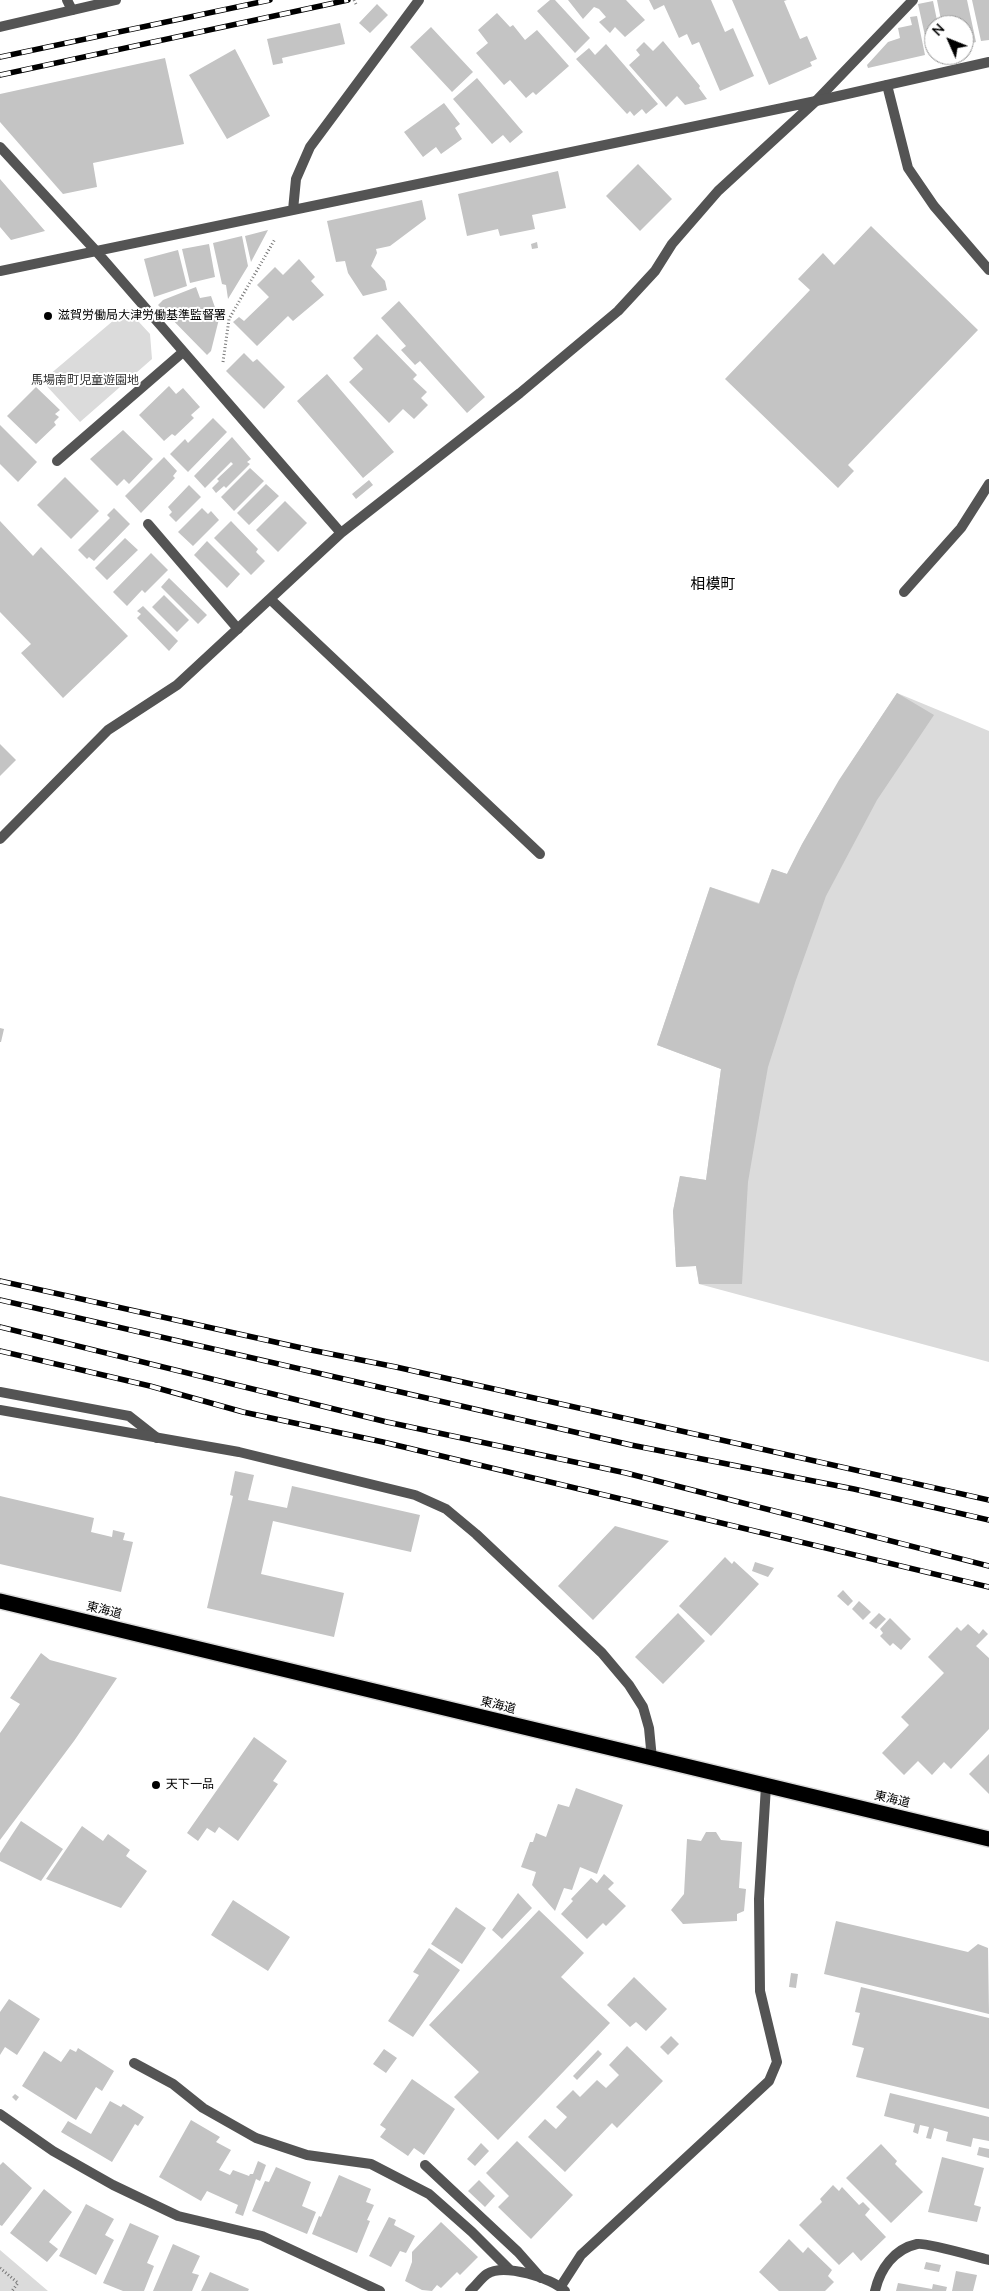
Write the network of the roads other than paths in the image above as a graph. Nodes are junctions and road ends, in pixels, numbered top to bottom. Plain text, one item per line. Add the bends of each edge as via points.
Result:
1 (67, 0) edge
2 (116, 0) edge
3 (419, 0) edge
4 (913, 0) edge
5 (72, 10) junction
6 (0, 27) edge
7 (989, 62) edge
8 (887, 85) junction
9 (816, 101) junction
10 (0, 147) edge
11 (288, 211) junction
12 (96, 251) junction
13 (989, 270) edge
14 (0, 271) edge
15 (184, 352) junction
16 (57, 461) dead end
17 (989, 484) edge
18 (148, 524) dead end
19 (341, 533) junction
20 (904, 592) dead end
21 (270, 598) junction
22 (238, 629) junction
23 (0, 839) edge
24 (540, 854) dead end
25 (0, 1392) edge
26 (0, 1410) edge
27 (157, 1438) junction
28 (0, 1601) edge
29 (652, 1759) junction
30 (766, 1786) junction
31 (989, 1839) edge
32 (134, 2064) dead end
33 (0, 2114) edge
34 (425, 2165) dead end
35 (989, 2260) edge
36 (509, 2269) junction
37 (542, 2278) junction
38 (563, 2289) edge
39 (380, 2291) edge
40 (470, 2291) edge
41 (874, 2291) edge

1 - 5 street
2 - 5 street
3 - 11 street via 310,147 296,180
4 - 9 street
5 - 6 street
7 - 8 street
8 - 9 street
8 - 13 street via 908,168 934,206
9 - 11 street
9 - 19 street via 718,191 672,244 655,271 618,311 520,393
10 - 12 street
11 - 12 street
12 - 14 street
12 - 15 street
15 - 16 street
15 - 19 street
17 - 20 street via 961,528
18 - 22 street
19 - 21 street
21 - 22 street
21 - 24 street
22 - 23 street via 177,685 108,730
25 - 27 street via 129,1416
26 - 27 street
27 - 29 street via 239,1452 415,1494 446,1509 602,1653 629,1685 643,1707
28 - 29 highway, 東海道
29 - 30 highway, 東海道
30 - 31 highway, 東海道
30 - 38 street via 759,1899 760,1991 777,2062 769,2081 581,2255
32 - 36 street via 173,2084 203,2108 256,2138 308,2155 371,2164 429,2194
33 - 39 street via 53,2151 178,2216 262,2236
34 - 37 street
35 - 41 street via 918,2243 888,2261
36 - 37 street
36 - 40 street via 488,2273
37 - 38 street

